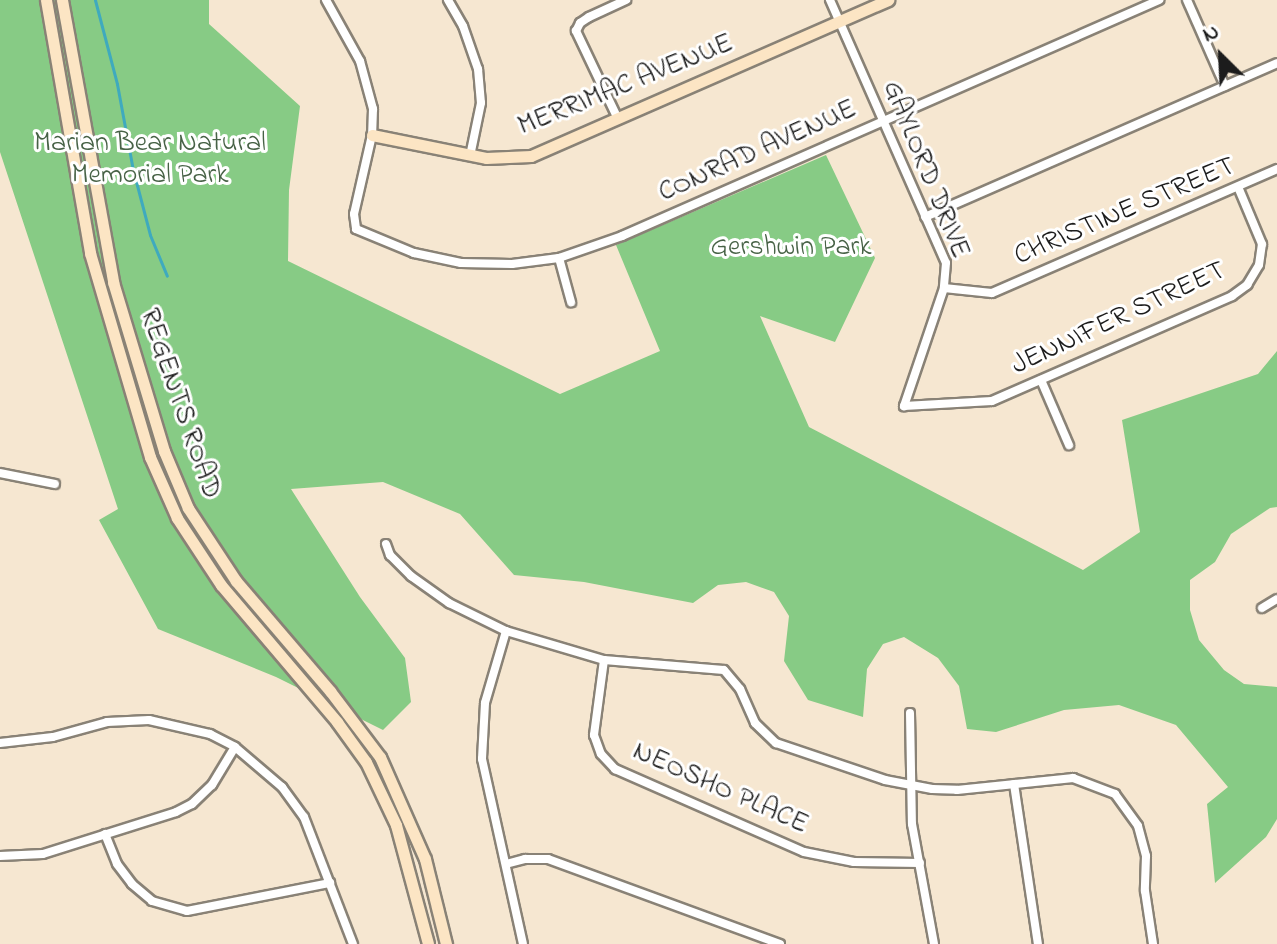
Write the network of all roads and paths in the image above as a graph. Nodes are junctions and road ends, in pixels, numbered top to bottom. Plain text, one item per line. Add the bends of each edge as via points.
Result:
1 (46, 0) edge
2 (62, 0) edge
3 (326, 0) edge
4 (448, 0) edge
5 (626, 0) edge
6 (830, 0) edge
7 (888, 0) edge
8 (1159, 0) edge
9 (1187, 0) edge
10 (839, 22) junction
11 (1277, 63) edge
12 (1225, 86) junction
13 (618, 119) junction
14 (882, 121) junction
15 (372, 135) junction
16 (470, 156) junction
17 (1277, 169) edge
18 (1238, 187) junction
19 (925, 217) junction
20 (559, 258) junction
21 (944, 288) junction
22 (571, 302) dead end
23 (1041, 380) junction
24 (904, 406) joint
25 (1069, 445) dead end
26 (0, 473) edge
27 (55, 484) dead end
28 (386, 544) dead end
29 (1277, 599) edge
30 (1262, 608) dead end
31 (506, 631) junction
32 (604, 660) junction
33 (910, 713) dead end
34 (0, 743) edge
35 (235, 747) junction
36 (1014, 784) junction
37 (911, 785) junction
38 (105, 834) junction
39 (0, 856) edge
40 (920, 863) junction
41 (506, 864) junction
42 (330, 883) junction
43 (353, 944) edge
44 (428, 944) edge
45 (446, 944) edge
46 (523, 944) edge
47 (780, 944) edge
48 (934, 944) edge
49 (1038, 944) edge
50 (1153, 944) edge

1 - 44 main road, REGENTS ROAD via 90,253 150,457 177,518 221,585 366,762 396,825
2 - 45 main road, REGENTS ROAD via 113,282 164,451 188,508 227,568 380,757 425,859
3 - 15 street via 371,91
4 - 16 street via 478,69 481,103
5 - 13 street via 589,17 576,31
6 - 10 street, GAYLORD DRIVE
7 - 10 main road, MERRIMAC AVENUE
8 - 14 street, CONRAD AVENUE
9 - 12 street
10 - 13 main road, MERRIMAC AVENUE
10 - 14 street, GAYLORD DRIVE
11 - 12 street
12 - 19 street
13 - 16 main road, MERRIMAC AVENUE via 531,156
14 - 19 street, GAYLORD DRIVE
14 - 20 street, CONRAD AVENUE via 622,236
15 - 16 main road, MERRIMAC AVENUE
15 - 20 street, CONRAD AVENUE via 354,214 361,233 461,263
17 - 18 street, CHRISTINE STREET
18 - 21 street, CHRISTINE STREET via 992,293
18 - 23 street, JENNIFER STREET via 1262,244 1259,265 1247,285
19 - 21 street, GAYLORD DRIVE via 946,263
20 - 22 street
21 - 24 street, GAYLORD DRIVE
23 - 24 street, JENNIFER STREET via 992,401
23 - 25 street
26 - 27 street
28 - 31 street via 411,576 449,603
29 - 30 street
31 - 32 street
31 - 41 street via 485,703 482,759
32 - 37 street via 724,670 740,689 755,723 776,743
32 - 40 street, NEOSHO PLACE via 594,735 601,754 615,769 804,852 854,862
33 - 37 street
34 - 35 street via 53,737 107,722 149,720 210,734
35 - 38 street via 212,785 192,804
35 - 42 street via 282,787 304,817
36 - 37 street via 957,790
36 - 49 street
36 - 50 street via 1073,778 1115,794 1138,826 1146,856
37 - 40 street
38 - 39 street via 43,854
38 - 42 street via 132,884 152,901 187,911
40 - 48 street
41 - 46 street
41 - 47 street via 548,859
42 - 43 street

